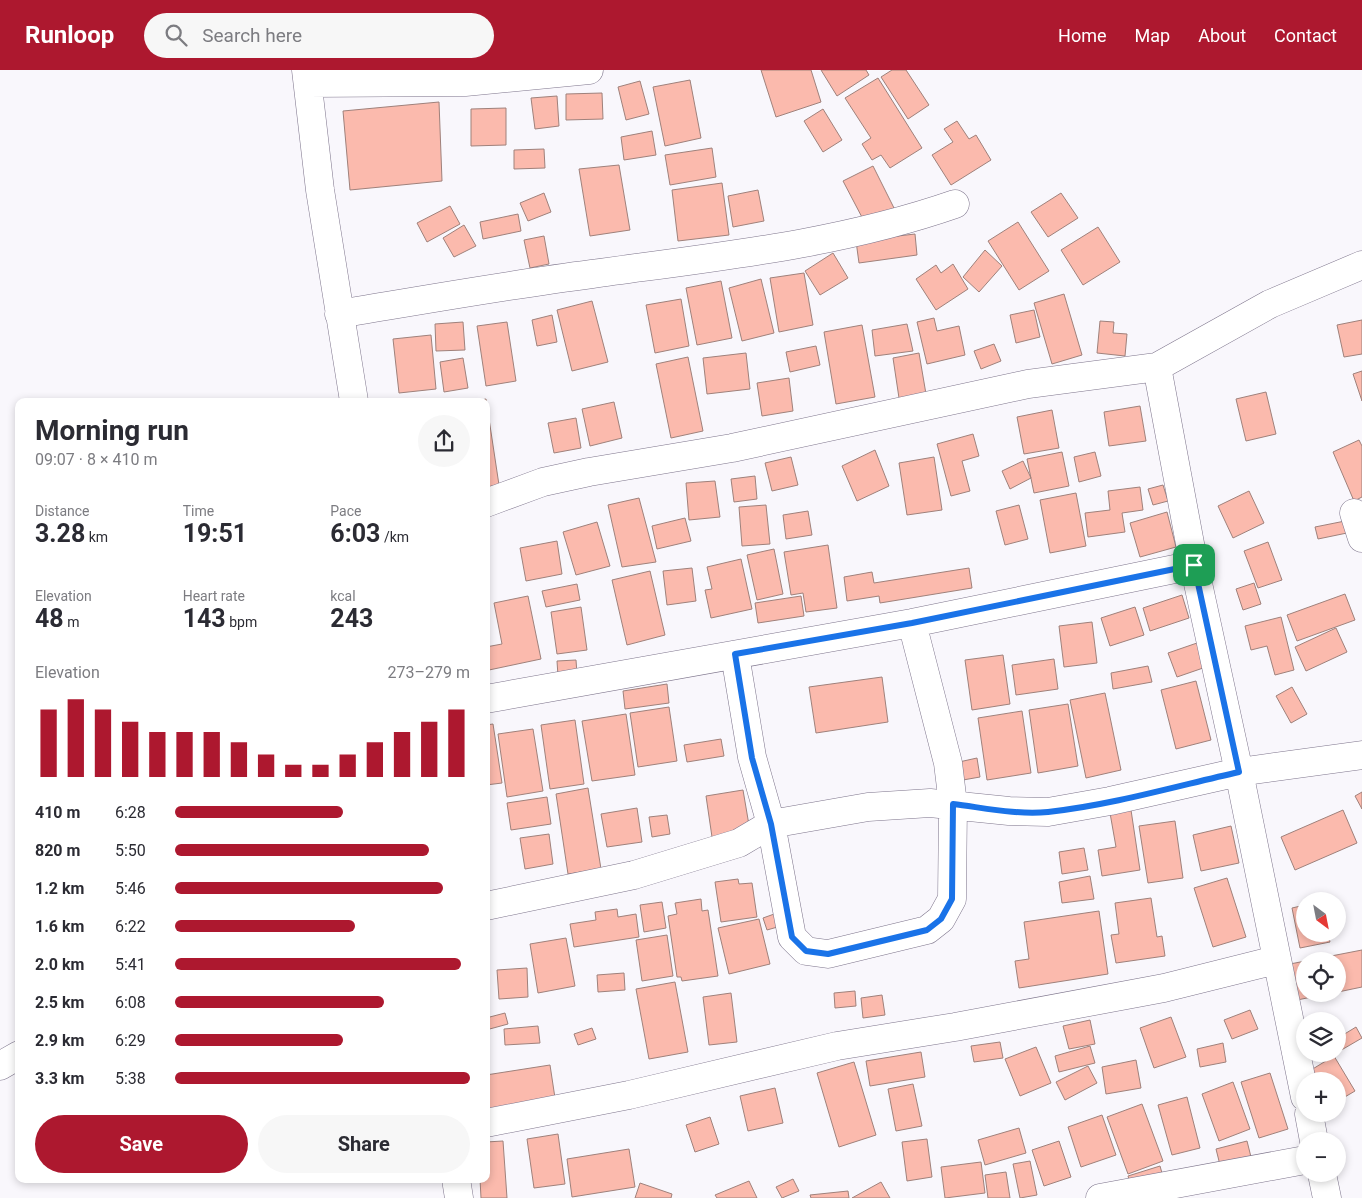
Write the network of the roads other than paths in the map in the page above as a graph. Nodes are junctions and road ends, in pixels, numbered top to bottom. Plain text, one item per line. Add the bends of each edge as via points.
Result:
1 (589, 70) edge
2 (307, 77) edge
3 (955, 204) dead end
4 (1362, 265) edge
5 (338, 314) junction
6 (1156, 367) junction
7 (353, 398) edge
8 (490, 502) edge
9 (1194, 565) junction
10 (912, 623) junction
11 (735, 654) junction
12 (490, 698) edge
13 (1362, 755) edge
14 (1239, 772) junction
15 (953, 804) junction
16 (771, 824) junction
17 (490, 905) edge
18 (1276, 960) junction
19 (15, 1058) edge
20 (0, 1066) edge
21 (1300, 1072) edge
22 (490, 1122) edge
23 (1296, 1162) edge
24 (1324, 1182) edge
25 (457, 1183) edge
26 (459, 1198) edge
27 (1100, 1198) edge
28 (1327, 1198) edge

1 - 2 street via 465,82
2 - 5 street
3 - 5 street via 912,219 766,252 490,288
4 - 6 street via 1270,304
5 - 7 street
6 - 8 street via 1028,384 732,448 589,472 543,482
6 - 9 street
9 - 10 street
9 - 14 street
10 - 11 street
10 - 15 street via 948,762
11 - 12 street
11 - 16 street via 752,758
13 - 14 street
14 - 15 street via 1048,812 1009,812
14 - 18 street
15 - 16 street via 868,807
15 - 16 street via 952,899 941,919 927,930 828,954 806,951 792,937
16 - 17 street via 739,844 634,875
18 - 21 street
18 - 22 street via 1164,988 955,1028 836,1046 629,1095
19 - 20 street
23 - 27 street
24 - 28 street
25 - 26 street

